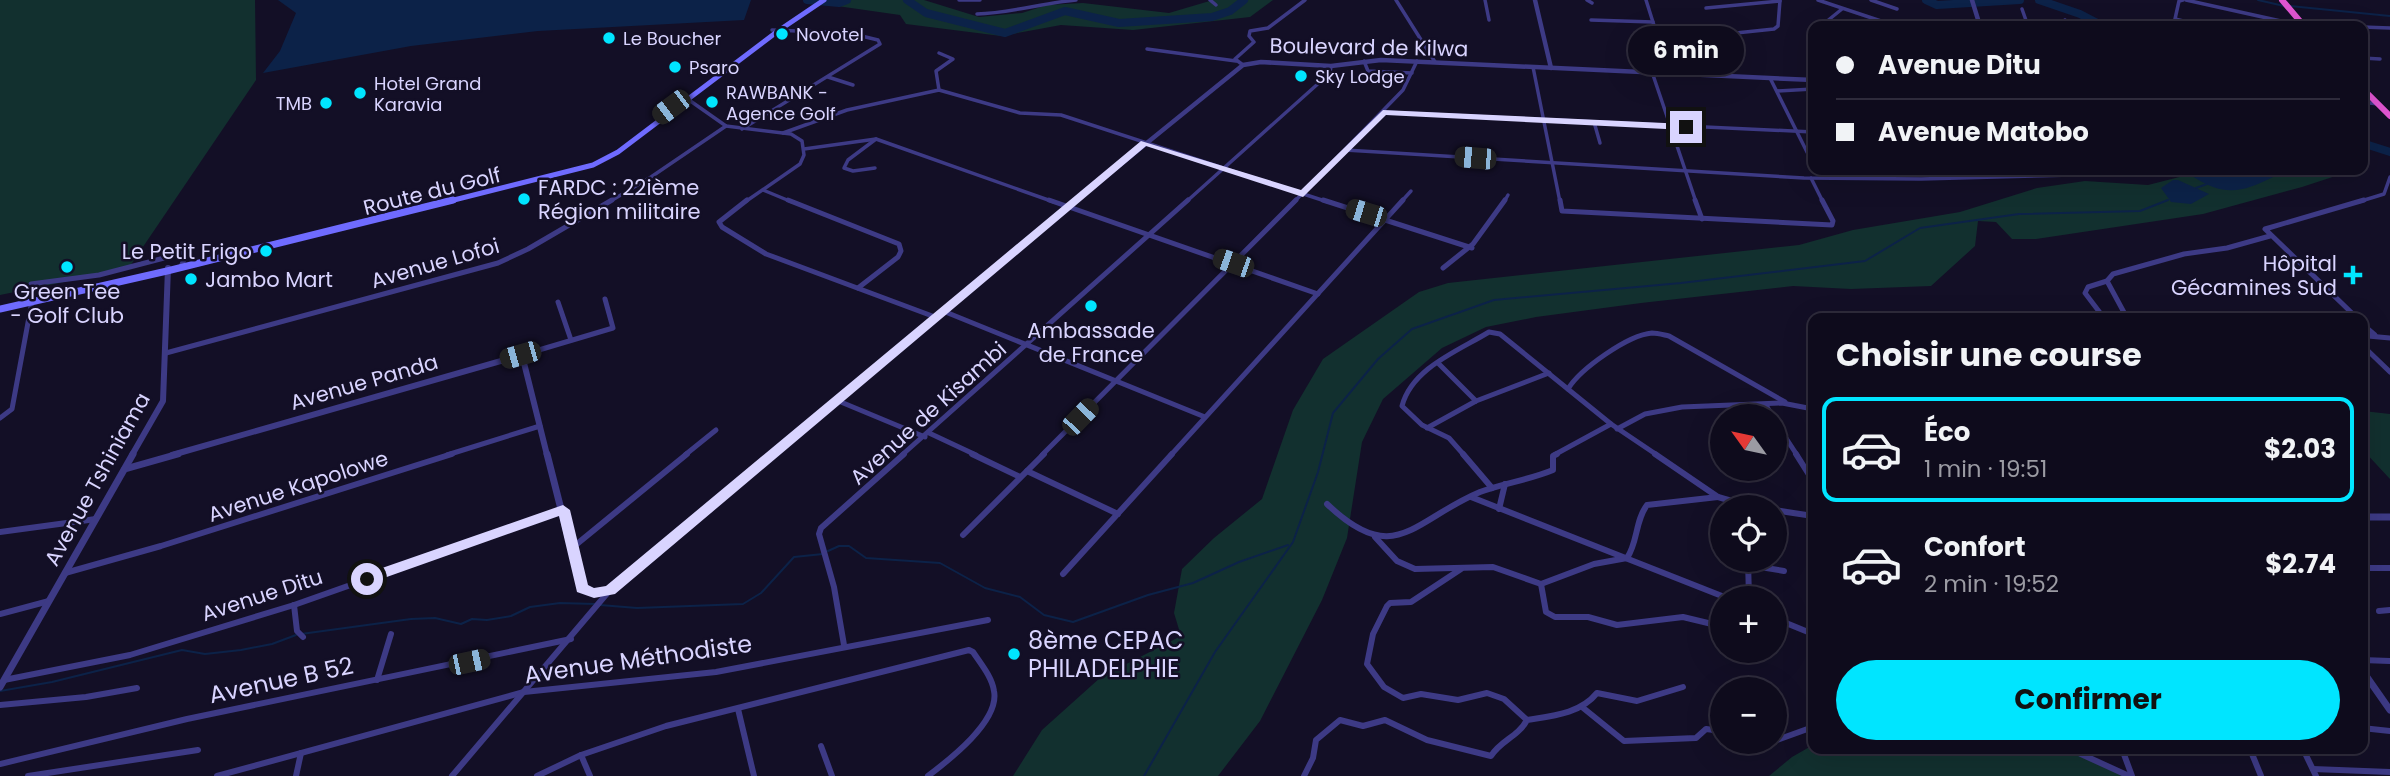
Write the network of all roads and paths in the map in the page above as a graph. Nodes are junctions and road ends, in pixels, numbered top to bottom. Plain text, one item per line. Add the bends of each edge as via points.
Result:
1 (959, 0) edge
2 (979, 0) edge
3 (1076, 0) edge
4 (1210, 0) edge
5 (1305, 0) edge
6 (1396, 0) edge
7 (1485, 0) edge
8 (1535, 0) edge
9 (1646, 0) edge
10 (1780, 0) edge
11 (1818, 0) edge
12 (1871, 0) edge
13 (2185, 0) edge
14 (818, 2) edge
15 (1972, 2) edge
16 (2285, 4) edge
17 (1216, 5) dead end
18 (1706, 8) dead end
19 (1842, 9) junction
20 (1897, 9) dead end
21 (2022, 9) dead end
22 (977, 14) dead end
23 (1591, 19) dead end
24 (1489, 20) dead end
25 (1827, 21) edge
26 (1880, 21) edge
27 (1978, 21) edge
28 (2026, 21) edge
29 (2183, 21) edge
30 (2281, 21) edge
31 (2300, 21) edge
32 (1653, 22) junction
33 (2368, 27) edge
34 (2390, 28) edge
35 (775, 31) junction
36 (1656, 33) junction
37 (1147, 49) dead end
38 (939, 53) dead end
39 (2368, 59) edge
40 (2381, 60) dead end
41 (1236, 61) junction
42 (1364, 61) junction
43 (1418, 61) junction
44 (1435, 62) junction
45 (1243, 65) junction
46 (1331, 66) junction
47 (1533, 67) junction
48 (1551, 68) junction
49 (1652, 72) junction
50 (1412, 73) junction
51 (1669, 73) junction
52 (828, 77) junction
53 (1770, 78) junction
54 (1808, 80) edge
55 (853, 85) dead end
56 (1808, 89) edge
57 (939, 90) junction
58 (1777, 90) junction
59 (2368, 94) edge
60 (684, 99) junction
61 (2368, 103) edge
62 (2378, 104) junction
63 (1383, 112) junction
64 (2390, 116) edge
65 (1543, 120) junction
66 (1594, 122) junction
67 (726, 126) junction
68 (1670, 126) junction
69 (742, 129) junction
70 (1798, 132) junction
71 (1808, 132) edge
72 (783, 133) junction
73 (876, 139) junction
74 (1144, 143) junction
75 (1600, 143) dead end
76 (804, 149) junction
77 (1345, 150) junction
78 (1808, 153) edge
79 (1551, 164) junction
80 (875, 168) dead end
81 (1225, 168) junction
82 (1685, 170) junction
83 (1818, 175) edge
84 (2072, 175) dead end
85 (2390, 177) edge
86 (1811, 178) junction
87 (1819, 178) junction
88 (763, 190) junction
89 (1411, 191) dead end
90 (1303, 194) junction
91 (1508, 195) dead end
92 (1068, 206) junction
93 (1702, 219) junction
94 (1387, 220) junction
95 (1152, 235) junction
96 (2270, 236) junction
97 (1472, 248) junction
98 (1233, 263) junction
99 (181, 267) junction
100 (1443, 268) dead end
101 (168, 270) junction
102 (2107, 281) junction
103 (31, 284) dead end
104 (858, 288) junction
105 (1318, 294) junction
106 (605, 299) dead end
107 (558, 302) dead end
108 (31, 303) junction
109 (0, 308) edge
110 (943, 311) junction
111 (2100, 313) edge
112 (2124, 313) edge
113 (2352, 313) edge
114 (935, 317) junction
115 (2368, 329) edge
116 (2375, 335) junction
117 (2368, 338) edge
118 (2390, 338) edge
119 (571, 340) junction
120 (1028, 345) junction
121 (2368, 350) edge
122 (166, 353) junction
123 (522, 355) junction
124 (1438, 363) junction
125 (2390, 372) edge
126 (1549, 373) junction
127 (1116, 381) junction
128 (1568, 388) junction
129 (836, 400) junction
130 (1476, 401) junction
131 (1785, 402) junction
132 (1772, 404) edge
133 (1710, 407) edge
134 (1808, 408) edge
135 (1205, 417) junction
136 (0, 418) edge
137 (540, 426) junction
138 (1614, 427) junction
139 (1427, 428) junction
140 (716, 430) dead end
141 (927, 435) junction
142 (1787, 440) edge
143 (125, 469) junction
144 (1027, 471) junction
145 (1808, 473) edge
146 (1020, 477) junction
147 (1505, 484) junction
148 (1492, 488) junction
149 (1715, 495) edge
150 (1471, 497) junction
151 (1710, 498) edge
152 (1327, 504) dead end
153 (1499, 509) junction
154 (563, 510) junction
155 (1787, 512) edge
156 (1118, 514) junction
157 (1808, 515) edge
158 (2368, 517) edge
159 (2390, 517) edge
160 (96, 519) junction
161 (0, 531) edge
162 (964, 535) dead end
163 (1375, 537) junction
164 (572, 548) junction
165 (1627, 558) junction
166 (2368, 568) edge
167 (2390, 568) edge
168 (1461, 569) junction
169 (65, 573) junction
170 (1063, 574) dead end
171 (1541, 584) junction
172 (610, 590) junction
173 (1710, 591) edge
174 (49, 601) junction
175 (293, 605) junction
176 (2390, 610) edge
177 (2379, 611) dead end
178 (0, 614) edge
179 (988, 620) dead end
180 (1787, 623) edge
181 (1710, 624) edge
182 (1808, 632) edge
183 (391, 634) dead end
184 (303, 637) dead end
185 (571, 639) junction
186 (845, 645) junction
187 (2368, 660) edge
188 (2390, 661) edge
189 (377, 680) junction
190 (2368, 682) edge
191 (1, 684) edge
192 (1683, 687) dead end
193 (137, 688) dead end
194 (524, 692) junction
195 (0, 705) edge
196 (1582, 707) junction
197 (738, 709) junction
198 (2390, 710) edge
199 (1527, 720) junction
200 (1808, 729) edge
201 (2368, 729) edge
202 (1710, 730) edge
203 (2390, 731) edge
204 (1787, 737) edge
205 (821, 746) dead end
206 (198, 750) dead end
207 (301, 753) junction
208 (2081, 754) edge
209 (2123, 754) edge
210 (2252, 754) edge
211 (2305, 754) edge
212 (581, 755) junction
213 (0, 764) edge
214 (2390, 772) edge
215 (2314, 773) edge
216 (28, 776) edge
217 (219, 776) edge
218 (296, 776) edge
219 (452, 776) edge
220 (537, 776) edge
221 (590, 776) edge
222 (754, 776) edge
223 (832, 776) edge
224 (928, 776) edge
225 (1304, 776) edge
226 (2130, 776) edge
227 (2261, 776) edge

1 - 2 street
3 - 22 street
4 - 17 street
5 - 41 street via 1268,28 1250,31 1254,43 1236,56
6 - 44 street
7 - 24 street
8 - 48 street
9 - 32 street
10 - 18 street
10 - 36 street via 1774,29 1717,35
11 - 19 street
12 - 20 street
13 - 29 street via 2179,1 2175,19
13 - 30 street
14 - 35 main road, Route du Golf
15 - 27 street
16 - 31 highway
19 - 25 street
19 - 26 street
21 - 28 street
23 - 32 street
32 - 36 street
33 - 34 street
35 - 52 street via 849,33 880,42
35 - 60 main road, Route du Golf
36 - 51 street
37 - 41 street
38 - 57 street via 953,61 936,71
39 - 40 street
41 - 45 street
42 - 43 street, Boulevard de Kilwa
42 - 46 street, Boulevard de Kilwa
42 - 50 street via 1366,71
43 - 44 street, Boulevard de Kilwa
43 - 50 street
44 - 47 street, Boulevard de Kilwa
45 - 46 street, Boulevard de Kilwa
45 - 74 street, Boulevard de Kilwa
46 - 81 street, Avenue de Kisambi via 1330,74
47 - 48 street, Boulevard de Kilwa
47 - 65 street
48 - 49 street, Boulevard de Kilwa
49 - 51 street, Boulevard de Kilwa
49 - 68 street
50 - 63 street
51 - 53 street, Boulevard de Kilwa
52 - 55 street
52 - 69 street
53 - 54 street, Boulevard de Kilwa
53 - 58 street
56 - 58 street
57 - 72 street via 846,110
57 - 74 street via 1020,113 1058,114
58 - 70 street
59 - 62 highway
60 - 67 street
60 - 99 main road, Route du Golf via 613,156 584,169
61 - 62 street
62 - 64 highway
63 - 65 street
63 - 77 street
65 - 66 street
65 - 79 street
66 - 68 street
66 - 75 street
67 - 69 street
67 - 122 street, Avenue Lofoi via 651,177 498,263
68 - 70 street
68 - 82 street
69 - 72 street
70 - 71 street
70 - 78 street
72 - 76 street via 799,138
73 - 76 street
73 - 80 street via 844,168
73 - 92 street
74 - 81 street
74 - 92 street, Boulevard de Kilwa
76 - 88 street via 800,164
77 - 79 street
77 - 90 street
79 - 82 street
79 - 93 street via 1562,211
81 - 90 street
81 - 95 street, Avenue de Kisambi
82 - 86 street
82 - 93 street
83 - 87 street
84 - 87 street
85 - 96 street via 2384,194 2267,228
86 - 87 street
86 - 93 street via 1832,225
88 - 104 street via 720,219 721,226 766,254
88 - 104 street via 899,244 898,257
89 - 94 street
90 - 94 street
90 - 98 street
91 - 97 street
92 - 95 street
92 - 110 street, Boulevard de Kilwa
94 - 97 street
94 - 105 street
95 - 98 street
95 - 120 street, Avenue de Kisambi
96 - 102 street via 2125,269
96 - 113 street
97 - 100 street
98 - 105 street
98 - 127 street
99 - 101 main road, Route du Golf
99 - 103 street via 187,252 99,275
101 - 108 main road, Route du Golf
101 - 122 street, Avenue Tshiniama
102 - 111 street via 2088,287 2085,294
102 - 112 street
104 - 114 street
105 - 135 street
106 - 119 street, Avenue Panda via 613,328
107 - 119 street
108 - 109 main road, Route du Golf
108 - 136 street via 12,409
110 - 114 street, Boulevard de Kilwa
110 - 120 street
114 - 129 street, Boulevard de Kilwa
115 - 116 street
116 - 117 street
116 - 118 street
119 - 123 street, Avenue Panda
120 - 127 street
120 - 141 street, Avenue de Kisambi
121 - 125 street
122 - 143 street, Avenue Tshiniama via 163,401
123 - 137 street
123 - 143 street, Avenue Panda
124 - 126 street via 1489,332 1500,334
124 - 130 street
124 - 139 street via 1416,377 1402,397 1408,414
126 - 128 street
126 - 130 street
127 - 135 street
127 - 144 street
128 - 131 street via 1574,377 1591,365 1654,333 1669,336
128 - 138 street
129 - 141 street
129 - 172 street, Boulevard de Kilwa
130 - 139 street
131 - 132 street
131 - 134 street
133 - 138 street via 1644,413
135 - 156 street
137 - 154 street
137 - 169 street, Avenue Kapolowe
138 - 147 street via 1553,456 1553,470
138 - 149 street
139 - 148 street via 1449,438
140 - 164 street
141 - 146 street
141 - 186 street, Avenue de Kisambi via 821,528
142 - 145 street
143 - 160 street, Avenue Tshiniama
144 - 146 street
144 - 156 street
146 - 162 street
147 - 148 street
147 - 153 street
148 - 150 street
150 - 153 street
150 - 163 street via 1415,530
151 - 165 street via 1647,505 1639,516 1635,546
152 - 163 street via 1354,529
153 - 165 street
154 - 164 street
154 - 175 street, Avenue Ditu
155 - 157 street
156 - 170 street
158 - 159 street
160 - 161 street
160 - 169 street, Avenue Tshiniama
163 - 168 street via 1403,566
164 - 172 street via 582,589 594,593
165 - 171 street via 1594,564
165 - 173 street
166 - 167 street
168 - 171 street via 1493,567
168 - 199 street via 1410,602 1387,606 1373,634 1367,664 1380,686 1403,698 1421,694 1458,700 1487,693 1504,699
169 - 174 street, Avenue Tshiniama
171 - 181 street via 1546,612 1555,618 1588,617 1618,625 1678,617
172 - 185 street
174 - 178 street
174 - 191 street, Avenue Tshiniama
175 - 184 street via 297,631
175 - 191 street, Avenue Ditu via 130,655
176 - 177 street
179 - 186 street, Avenue Méthodiste
180 - 182 street
183 - 189 street
185 - 189 street, Avenue B 52
185 - 194 street
186 - 194 street, Avenue Méthodiste via 716,672
187 - 188 street
189 - 213 street, Avenue B 52 via 199,716
190 - 198 street
192 - 196 street via 1637,701 1599,692
193 - 195 street via 54,703
194 - 207 street, Avenue Méthodiste
194 - 219 street
196 - 199 street
196 - 202 street via 1624,741 1696,738
197 - 212 street via 666,726
197 - 222 street
197 - 224 street via 969,650 991,682 993,707 965,745
199 - 225 street via 1516,737 1485,757 1420,738 1385,720 1363,726 1340,720 1316,740
200 - 204 street
201 - 203 street
205 - 223 street
206 - 216 street
207 - 217 street, Avenue Méthodiste
207 - 218 street
208 - 226 street
209 - 226 street
210 - 227 street
211 - 215 street
212 - 220 street
212 - 221 street
214 - 215 street

